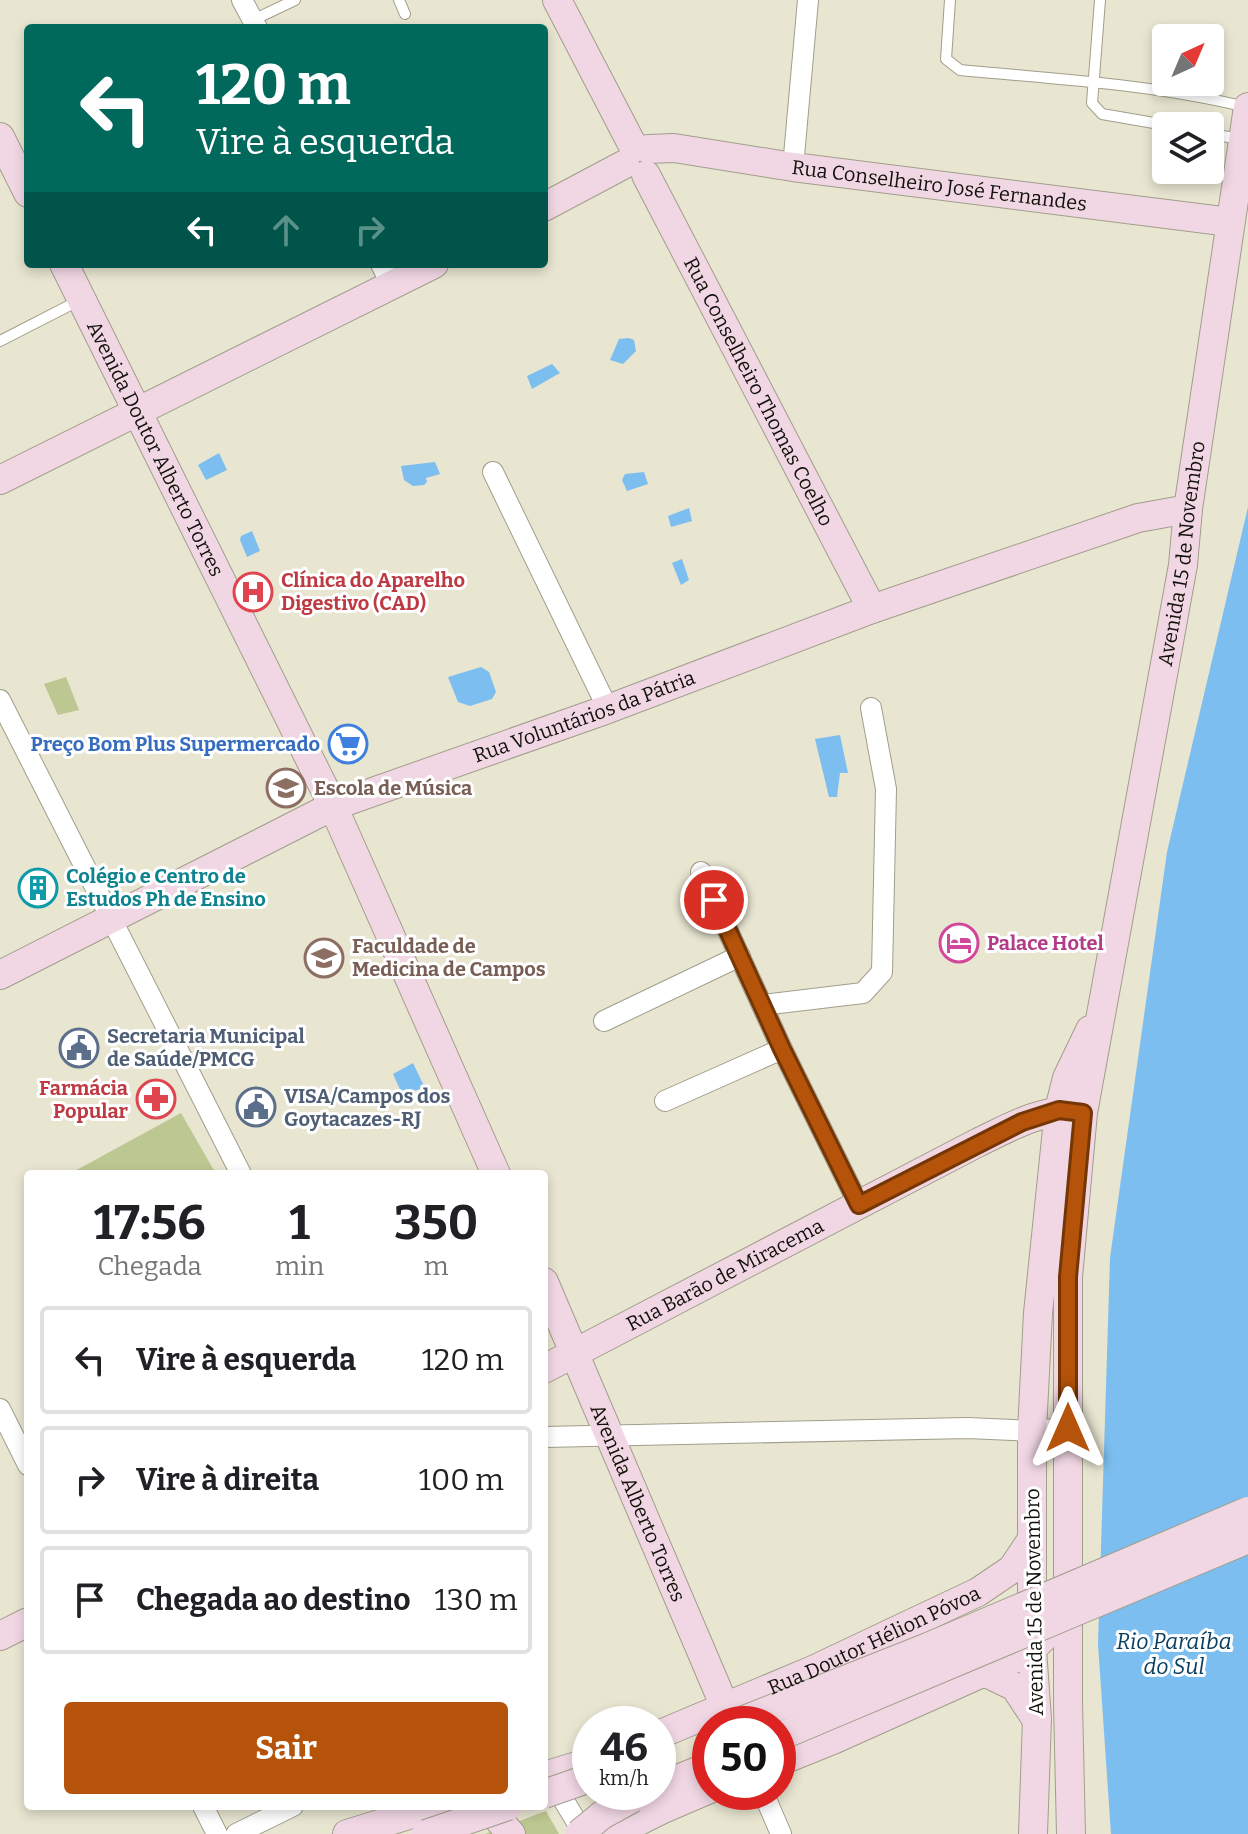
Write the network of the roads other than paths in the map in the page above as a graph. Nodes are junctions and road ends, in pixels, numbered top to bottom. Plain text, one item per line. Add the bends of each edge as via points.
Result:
1 (242, 0) edge
2 (295, 0) edge
3 (399, 0) edge
4 (557, 0) edge
5 (808, 0) edge
6 (950, 0) edge
7 (1100, 0) edge
8 (405, 14) dead end
9 (255, 24) edge
10 (1092, 82) junction
11 (1248, 107) edge
12 (1152, 123) edge
13 (1224, 136) edge
14 (0, 137) edge
15 (1243, 139) junction
16 (639, 159) junction
17 (793, 167) junction
18 (24, 185) edge
19 (548, 205) edge
20 (1230, 222) junction
21 (66, 268) edge
22 (417, 268) edge
23 (387, 275) edge
24 (81, 299) junction
25 (0, 341) edge
26 (138, 412) junction
27 (493, 472) dead end
28 (0, 480) edge
29 (1188, 509) junction
30 (872, 609) junction
31 (0, 700) edge
32 (871, 708) dead end
33 (608, 709) junction
34 (333, 806) junction
35 (701, 872) dead end
36 (111, 919) junction
37 (740, 956) junction
38 (0, 975) edge
39 (762, 1005) junction
40 (604, 1021) dead end
41 (782, 1049) junction
42 (665, 1101) dead end
43 (1071, 1112) junction
44 (239, 1170) edge
45 (494, 1170) edge
46 (859, 1205) junction
47 (548, 1291) edge
48 (576, 1353) junction
49 (548, 1367) edge
50 (0, 1409) edge
51 (1068, 1428) junction
52 (1032, 1431) junction
53 (609, 1436) junction
54 (548, 1437) edge
55 (24, 1457) edge
56 (1248, 1511) edge
57 (1248, 1539) edge
58 (1030, 1542) junction
59 (1069, 1569) junction
60 (978, 1592) junction
61 (24, 1624) edge
62 (1036, 1635) junction
63 (0, 1636) edge
64 (872, 1642) junction
65 (813, 1670) junction
66 (982, 1671) junction
67 (1068, 1703) junction
68 (726, 1706) edge
69 (752, 1706) edge
70 (764, 1706) edge
71 (896, 1711) junction
72 (1037, 1719) junction
73 (796, 1729) edge
74 (835, 1739) junction
75 (796, 1755) edge
76 (572, 1768) edge
77 (548, 1777) edge
78 (548, 1778) edge
79 (572, 1778) edge
80 (548, 1783) edge
81 (1070, 1788) junction
82 (1034, 1789) junction
83 (692, 1797) edge
84 (205, 1810) edge
85 (285, 1810) edge
86 (425, 1810) edge
87 (490, 1810) edge
88 (496, 1810) edge
89 (612, 1810) edge
90 (771, 1810) edge
91 (217, 1834) edge
92 (236, 1834) edge
93 (347, 1834) edge
94 (426, 1834) edge
95 (511, 1834) edge
96 (581, 1834) edge
97 (613, 1834) edge
98 (781, 1834) edge
99 (1033, 1834) edge
100 (1071, 1834) edge

1 - 9 street
2 - 9 lane
3 - 8 lane
4 - 16 main road, Rua Conselheiro Thomas Coelho
5 - 17 street
6 - 10 lane via 946,59 953,67
7 - 10 lane
10 - 11 lane
10 - 12 lane via 1092,103 1102,114
11 - 15 main road, Avenida 15 de Novembro
13 - 15 lane
14 - 18 main road
15 - 20 main road, Avenida 15 de Novembro
16 - 17 main road, Rua Conselheiro José Fernandes via 674,148
16 - 19 main road, Rua Conselheiro José Fernandes
16 - 30 main road, Rua Conselheiro Thomas Coelho
17 - 20 main road, Rua Conselheiro José Fernandes
20 - 29 main road, Avenida 15 de Novembro
21 - 24 main road, Avenida Doutor Alberto Torres
22 - 23 main road
23 - 26 main road
24 - 25 lane
24 - 26 main road, Avenida Doutor Alberto Torres
26 - 28 main road
26 - 34 main road, Avenida Doutor Alberto Torres
27 - 33 street
29 - 30 main road, Rua Voluntários da Pátria via 1138,518
29 - 43 main road, Avenida 15 de Novembro via 1183,565 1106,996
30 - 33 main road, Rua Voluntários da Pátria
31 - 36 street
32 - 39 street via 886,789 882,972 863,993
33 - 34 main road, Rua Voluntários da Pátria
34 - 36 main road, Rua Voluntários da Pátria
34 - 45 main road
35 - 37 street
36 - 38 main road, Rua Voluntários da Pátria
36 - 44 street
37 - 39 street
37 - 40 street
39 - 41 street
41 - 42 street
41 - 46 street
43 - 46 main road, Rua Barão de Miracema via 1022,1122
43 - 51 main road, Avenida 15 de Novembro
43 - 52 main road, Avenida 15 de Novembro via 1038,1313
46 - 48 main road, Rua Barão de Miracema
47 - 48 main road, Avenida Alberto Torres
48 - 49 main road, Rua Barão de Miracema
48 - 53 main road, Avenida Alberto Torres
50 - 55 street
51 - 52 street
51 - 59 main road, Avenida 15 de Novembro
52 - 53 street
52 - 58 main road, Avenida 15 de Novembro
53 - 54 street
53 - 68 main road, Avenida Alberto Torres
56 - 70 main road, bridge via 928,1647
57 - 73 main road, bridge
58 - 60 main road, Rua Doutor Hélion Póvoa via 1012,1569
58 - 62 main road, Avenida 15 de Novembro
59 - 62 main road via 1057,1614
59 - 67 main road, Avenida 15 de Novembro
60 - 62 main road via 1008,1604
60 - 64 main road, Rua Doutor Hélion Póvoa
61 - 63 main road
62 - 66 main road
62 - 67 main road
62 - 72 main road, Avenida 15 de Novembro
64 - 65 main road, Rua Doutor Hélion Póvoa
64 - 71 main road via 858,1672 872,1702
65 - 69 main road, Rua Doutor Hélion Póvoa
65 - 74 main road via 821,1671 840,1693 844,1718
66 - 71 main road
66 - 72 main road via 1015,1687
67 - 81 main road, Avenida 15 de Novembro
71 - 74 main road
72 - 82 main road, Avenida 15 de Novembro
74 - 75 main road
76 - 77 main road
78 - 79 main road, bridge
80 - 96 street
81 - 82 main road
81 - 100 main road, Avenida 15 de Novembro
82 - 99 main road, Avenida 15 de Novembro
83 - 97 main road
84 - 91 street
85 - 92 street
86 - 93 main road
87 - 95 main road
88 - 94 main road, bridge
89 - 96 main road, bridge
90 - 98 street

